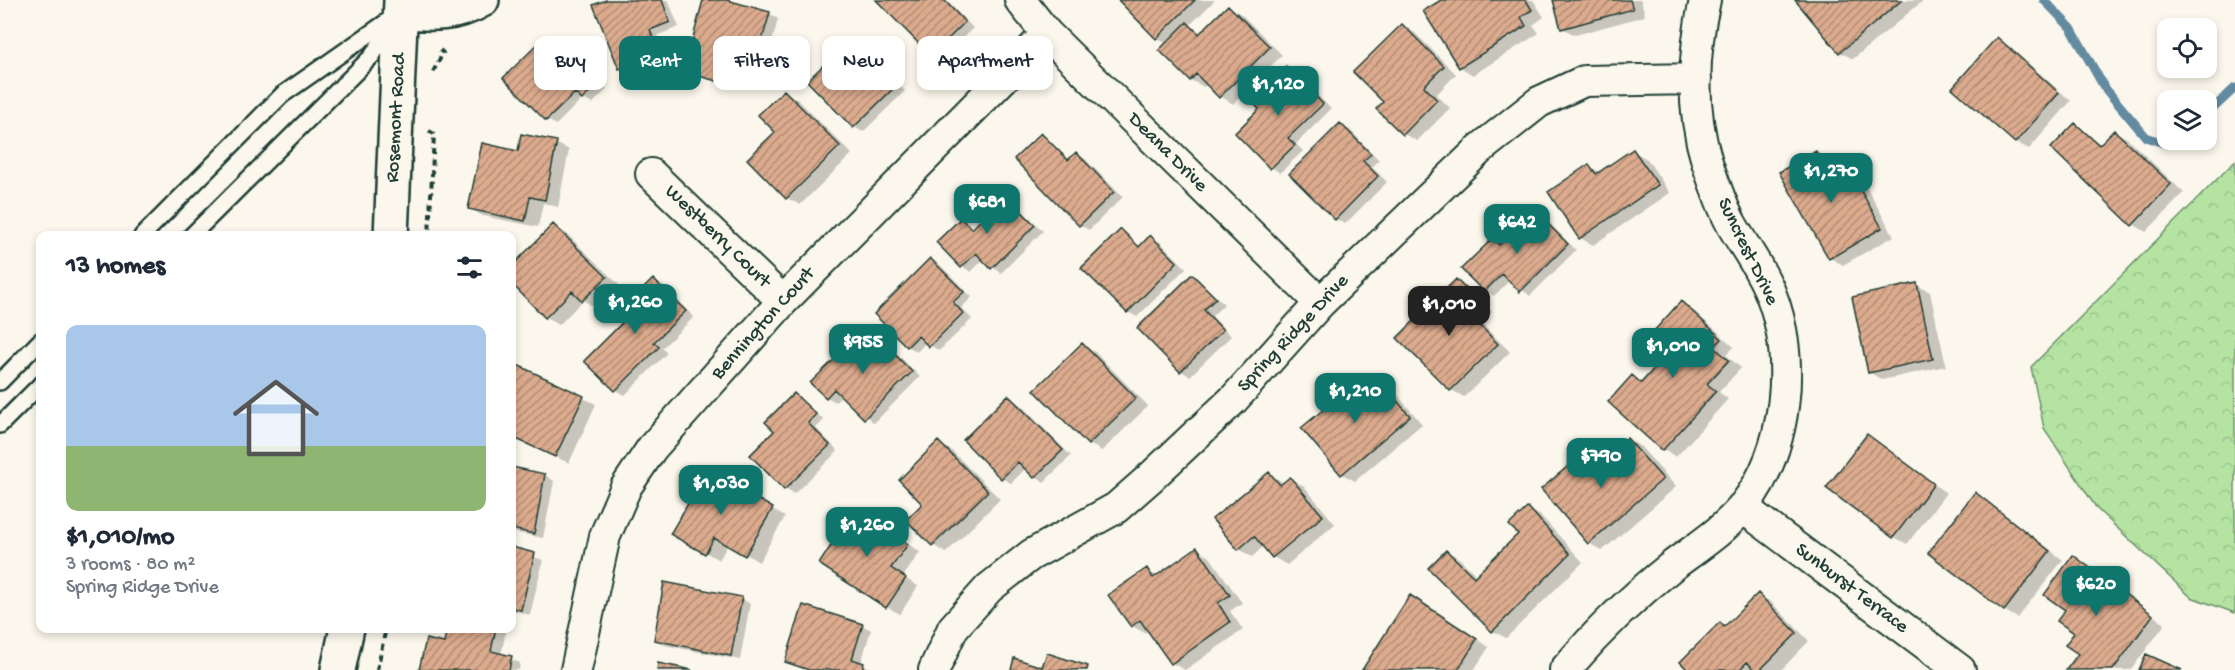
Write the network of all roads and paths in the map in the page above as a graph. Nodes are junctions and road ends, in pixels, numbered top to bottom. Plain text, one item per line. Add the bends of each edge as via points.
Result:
1 (482, 0) edge
2 (1020, 0) edge
3 (1705, 0) edge
4 (401, 6) edge
5 (1047, 34) junction
6 (1696, 79) junction
7 (434, 144) dead end
8 (651, 174) dead end
9 (147, 231) edge
10 (196, 231) edge
11 (391, 231) edge
12 (429, 231) edge
13 (783, 301) junction
14 (1320, 303) junction
15 (36, 345) edge
16 (0, 382) edge
17 (36, 388) edge
18 (0, 425) edge
19 (1742, 507) junction
20 (346, 633) edge
21 (385, 633) edge
22 (338, 670) edge
23 (377, 670) edge
24 (576, 670) edge
25 (934, 670) edge
26 (1565, 670) edge
27 (1960, 670) edge

1 - 4 main road via 444,15
2 - 5 street, Deana Drive
3 - 6 street, Suncrest Drive
4 - 9 lane via 282,95
4 - 10 lane via 372,56
4 - 11 main road, Rosemont Road
5 - 13 street, Bennington Court
5 - 14 street, Deana Drive
6 - 14 street, Spring Ridge Drive via 1584,81 1539,102 1481,148
6 - 19 street, Suncrest Drive via 1697,122 1706,160 1729,218 1771,293 1785,354 1786,390 1774,445
7 - 12 path
8 - 13 street, Westberry Court
13 - 24 street, Bennington Court via 652,448 626,487 605,536
14 - 25 street, Spring Ridge Drive via 1234,399 1116,508 1031,555 989,588 953,628
15 - 16 lane
17 - 18 lane
19 - 26 street, Suncrest Drive via 1715,534 1619,612
19 - 27 street, Sunburst Terrace
20 - 22 main road
21 - 23 path

